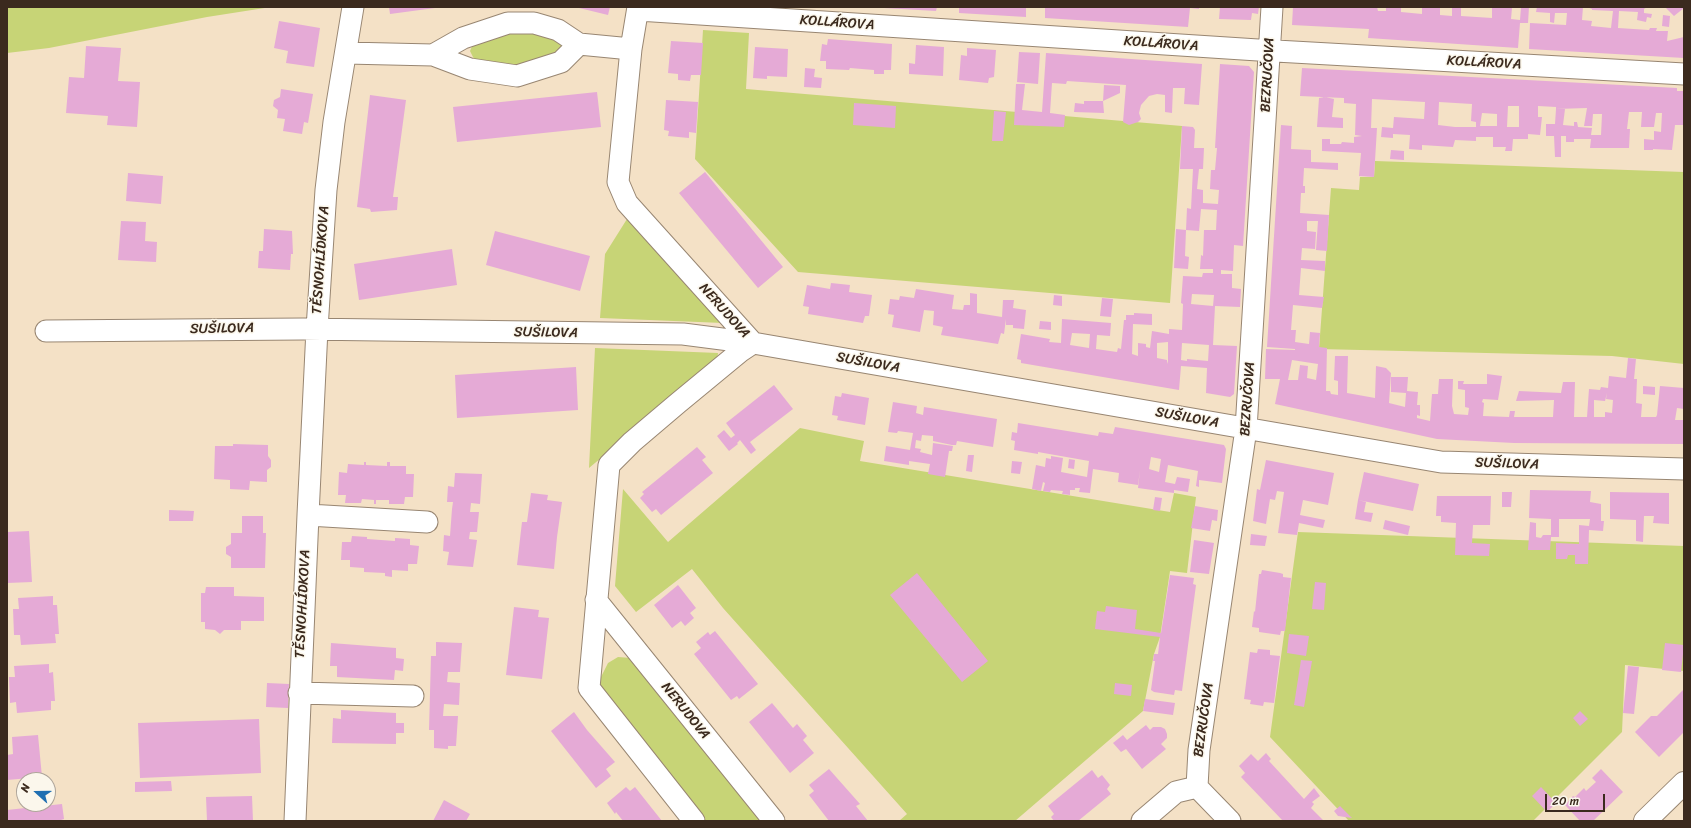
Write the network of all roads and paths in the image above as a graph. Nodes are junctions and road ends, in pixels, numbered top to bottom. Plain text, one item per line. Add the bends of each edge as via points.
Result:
1 (353, 7) edge
2 (1272, 7) edge
3 (638, 8) edge
4 (579, 44) junction
5 (631, 49) junction
6 (1269, 51) junction
7 (346, 53) junction
8 (433, 55) junction
9 (1684, 74) edge
10 (317, 329) junction
11 (46, 330) dead end
12 (754, 343) junction
13 (1246, 429) junction
14 (1684, 469) edge
15 (308, 516) junction
16 (427, 522) dead end
17 (596, 600) junction
18 (299, 693) junction
19 (413, 696) dead end
20 (1684, 783) edge
21 (1197, 788) junction
22 (295, 821) edge
23 (694, 821) edge
24 (774, 821) edge
25 (1142, 821) edge
26 (1230, 821) edge
27 (1645, 821) edge

1 - 7 street, TĚSNOHLÍDKOVA
2 - 6 street, BEZRUČOVA
3 - 5 street, NERUDOVA
3 - 6 street, KOLLÁROVA
4 - 5 street
4 - 8 street via 558,30 534,23 508,23 463,38
4 - 8 street via 561,62 517,76 470,69
5 - 12 street, NERUDOVA via 618,182 627,203
6 - 9 street, KOLLÁROVA
6 - 13 street, BEZRUČOVA
7 - 8 street
7 - 10 street, TĚSNOHLÍDKOVA via 326,190
10 - 11 street, SUŠILOVA
10 - 12 street, SUŠILOVA via 683,334
10 - 15 street, TĚSNOHLÍDKOVA
12 - 13 street, SUŠILOVA
12 - 17 street, NERUDOVA via 678,403 609,465
13 - 14 street, SUŠILOVA via 1441,462
13 - 21 street, BEZRUČOVA via 1199,750
15 - 16 street
15 - 18 street, TĚSNOHLÍDKOVA
17 - 23 street, NERUDOVA via 589,688
17 - 24 street, NERUDOVA
18 - 19 street
18 - 22 street, TĚSNOHLÍDKOVA
20 - 27 street
21 - 25 street via 1176,792
21 - 26 street

